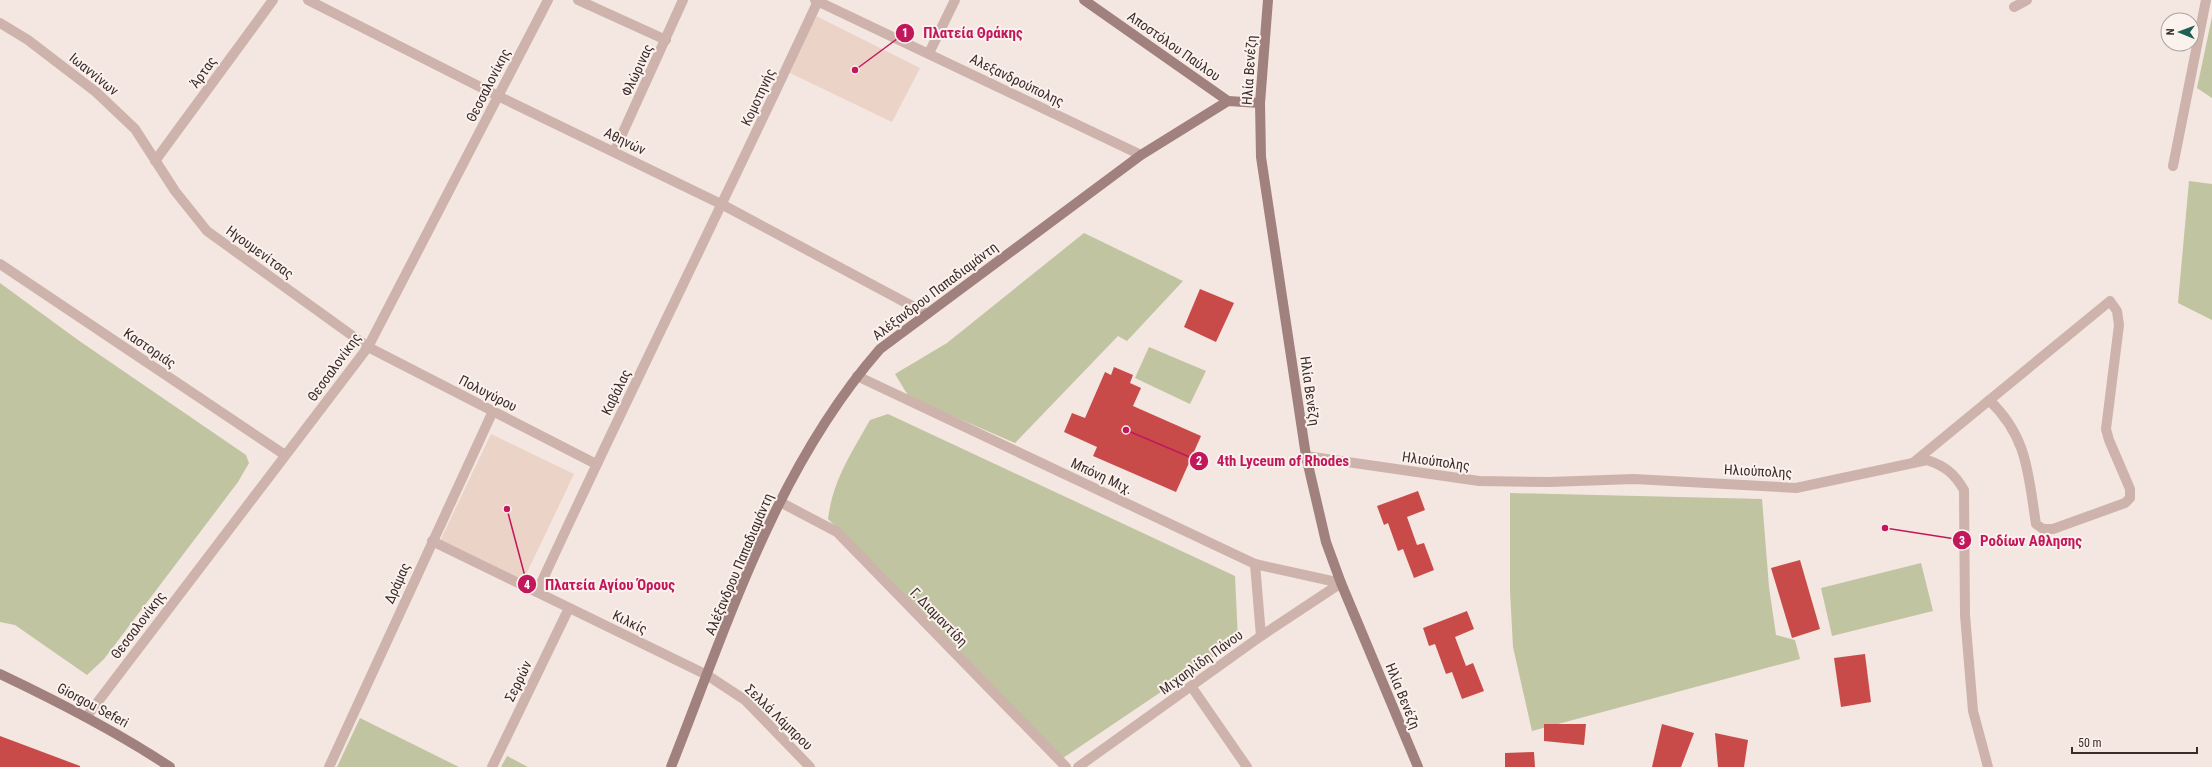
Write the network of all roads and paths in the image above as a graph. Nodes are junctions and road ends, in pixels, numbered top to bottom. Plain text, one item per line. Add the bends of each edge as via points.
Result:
1 (273, 0) edge
2 (308, 0) edge
3 (548, 0) edge
4 (578, 0) edge
5 (683, 0) edge
6 (955, 0) edge
7 (1084, 0) edge
8 (1268, 0) edge
9 (2027, 0) edge
10 (2206, 0) edge
11 (816, 1) edge
12 (2014, 7) dead end
13 (0, 23) edge
14 (666, 40) junction
15 (929, 53) junction
16 (498, 96) junction
17 (1228, 101) junction
18 (1260, 103) junction
19 (614, 152) junction
20 (1141, 155) junction
21 (155, 161) junction
22 (2173, 166) dead end
23 (723, 205) junction
24 (0, 264) edge
25 (927, 314) junction
26 (368, 347) junction
27 (857, 376) junction
28 (1989, 400) junction
29 (492, 411) junction
30 (285, 455) junction
31 (1306, 456) junction
32 (1912, 463) junction
33 (596, 464) junction
34 (780, 502) junction
35 (432, 541) junction
36 (1256, 564) junction
37 (1341, 583) junction
38 (537, 592) junction
39 (569, 608) junction
40 (1261, 636) junction
41 (0, 674) edge
42 (707, 675) junction
43 (1191, 686) junction
44 (86, 716) junction
45 (170, 767) edge
46 (329, 767) edge
47 (492, 767) edge
48 (671, 767) edge
49 (810, 767) edge
50 (1066, 767) edge
51 (1078, 767) edge
52 (1247, 767) edge
53 (1418, 767) edge
54 (1988, 767) edge

1 - 21 street, Άρτας
2 - 16 street, Αθηνών
3 - 16 street, Θεσσαλονίκης
4 - 14 street
5 - 14 street, Φλώρινας
6 - 15 street
7 - 17 street, Αποστόλου Παύλου
8 - 18 street, Ηλία Βενέζη
9 - 12 street
10 - 22 street
11 - 15 street, Αλεξανδρούπολης
11 - 23 street, Κομοτηνής
13 - 21 street, Ιωαννίνων via 28,40 101,96 135,129
14 - 19 street, Φλώρινας
15 - 20 street, Αλεξανδρούπολης
16 - 19 street, Αθηνών
16 - 26 street, Θεσσαλονίκης
17 - 18 street
17 - 20 street, Αλέξανδρου Παπαδιαμάντη
18 - 31 street, Ηλία Βενέζη via 1261,157
19 - 23 street, Αθηνών
20 - 25 street, Αλέξανδρου Παπαδιαμάντη
21 - 26 street, Ηγουμενίτσας via 197,221 207,231
23 - 25 street, Αθηνών
23 - 33 street, Καβάλας
24 - 30 street, Καστοριάς
25 - 27 street, Αλέξανδρου Παπαδιαμάντη via 880,349
26 - 29 street, Πολυγύρου
26 - 30 street, Θεσσαλονίκης
27 - 34 street, Αλέξανδρου Παπαδιαμάντη via 820,429
27 - 36 street, Μπόνη Μιχ.
28 - 28 street via 2110,301 2117,311 2119,325 2106,429 2130,490 2130,498 2125,503 2053,529 2043,529 2036,524 2025,458 2017,437 2004,415
28 - 32 street
29 - 33 street, Πολυγύρου
29 - 35 street, Δράμας
30 - 44 street, Θεσσαλονίκης
31 - 32 street, Ηλιούπολης via 1479,481 1634,479 1796,488
31 - 37 street, Ηλία Βενέζη via 1326,542
32 - 54 street, Ηλιούπολης via 1927,460 1940,464 1955,474 1964,490 1965,614 1974,711
33 - 38 street, Καβάλας
34 - 42 street, Αλέξανδρου Παπαδιαμάντη via 752,563
34 - 50 street, Γ. Διαμαντίδη via 837,532
35 - 38 street, Κιλκίς
35 - 46 street, Δράμας
36 - 37 street, Μπόνη Μιχ.
36 - 40 street
37 - 40 street, Μιχαηλίδη Πάνου
37 - 53 street, Ηλία Βενέζη
38 - 39 street, Κιλκίς
39 - 42 street, Κιλκίς
39 - 47 street, Σερρών
40 - 43 street, Μιχαηλίδη Πάνου
41 - 44 street, Giorgou Seferi
42 - 48 street, Αλέξανδρου Παπαδιαμάντη
42 - 49 street, Σελλά Λάμπρου via 744,700
43 - 51 street, Μιχαηλίδη Πάνου
43 - 52 street
44 - 45 street, Giorgou Seferi via 127,738

